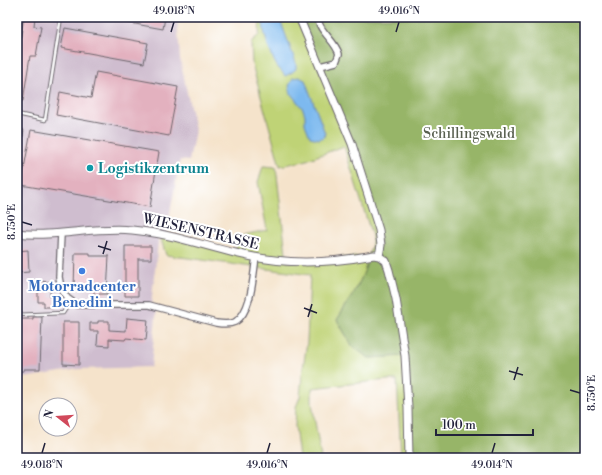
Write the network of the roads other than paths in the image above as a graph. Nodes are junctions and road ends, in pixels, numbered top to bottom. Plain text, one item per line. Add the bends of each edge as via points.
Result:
1 (61, 17) edge
2 (299, 17) edge
3 (316, 17) edge
4 (320, 66) junction
5 (17, 114) edge
6 (22, 131) dead end
7 (17, 163) edge
8 (17, 233) edge
9 (61, 234) junction
10 (380, 256) junction
11 (256, 258) junction
12 (71, 301) junction
13 (17, 315) edge
14 (409, 458) edge

1 - 5 lane via 45,120
2 - 4 street
3 - 4 street via 339,54 336,62
4 - 10 street via 352,144 379,230
6 - 7 lane
8 - 9 street, WIESENSTRASSE
9 - 11 street, WIESENSTRASSE via 130,229 166,234
9 - 12 street via 59,277 61,288
10 - 11 street, WIESENSTRASSE via 310,262
10 - 14 street via 390,270 405,356
11 - 12 street via 248,305 242,316 227,324 149,305 77,304
12 - 13 lane via 63,313

